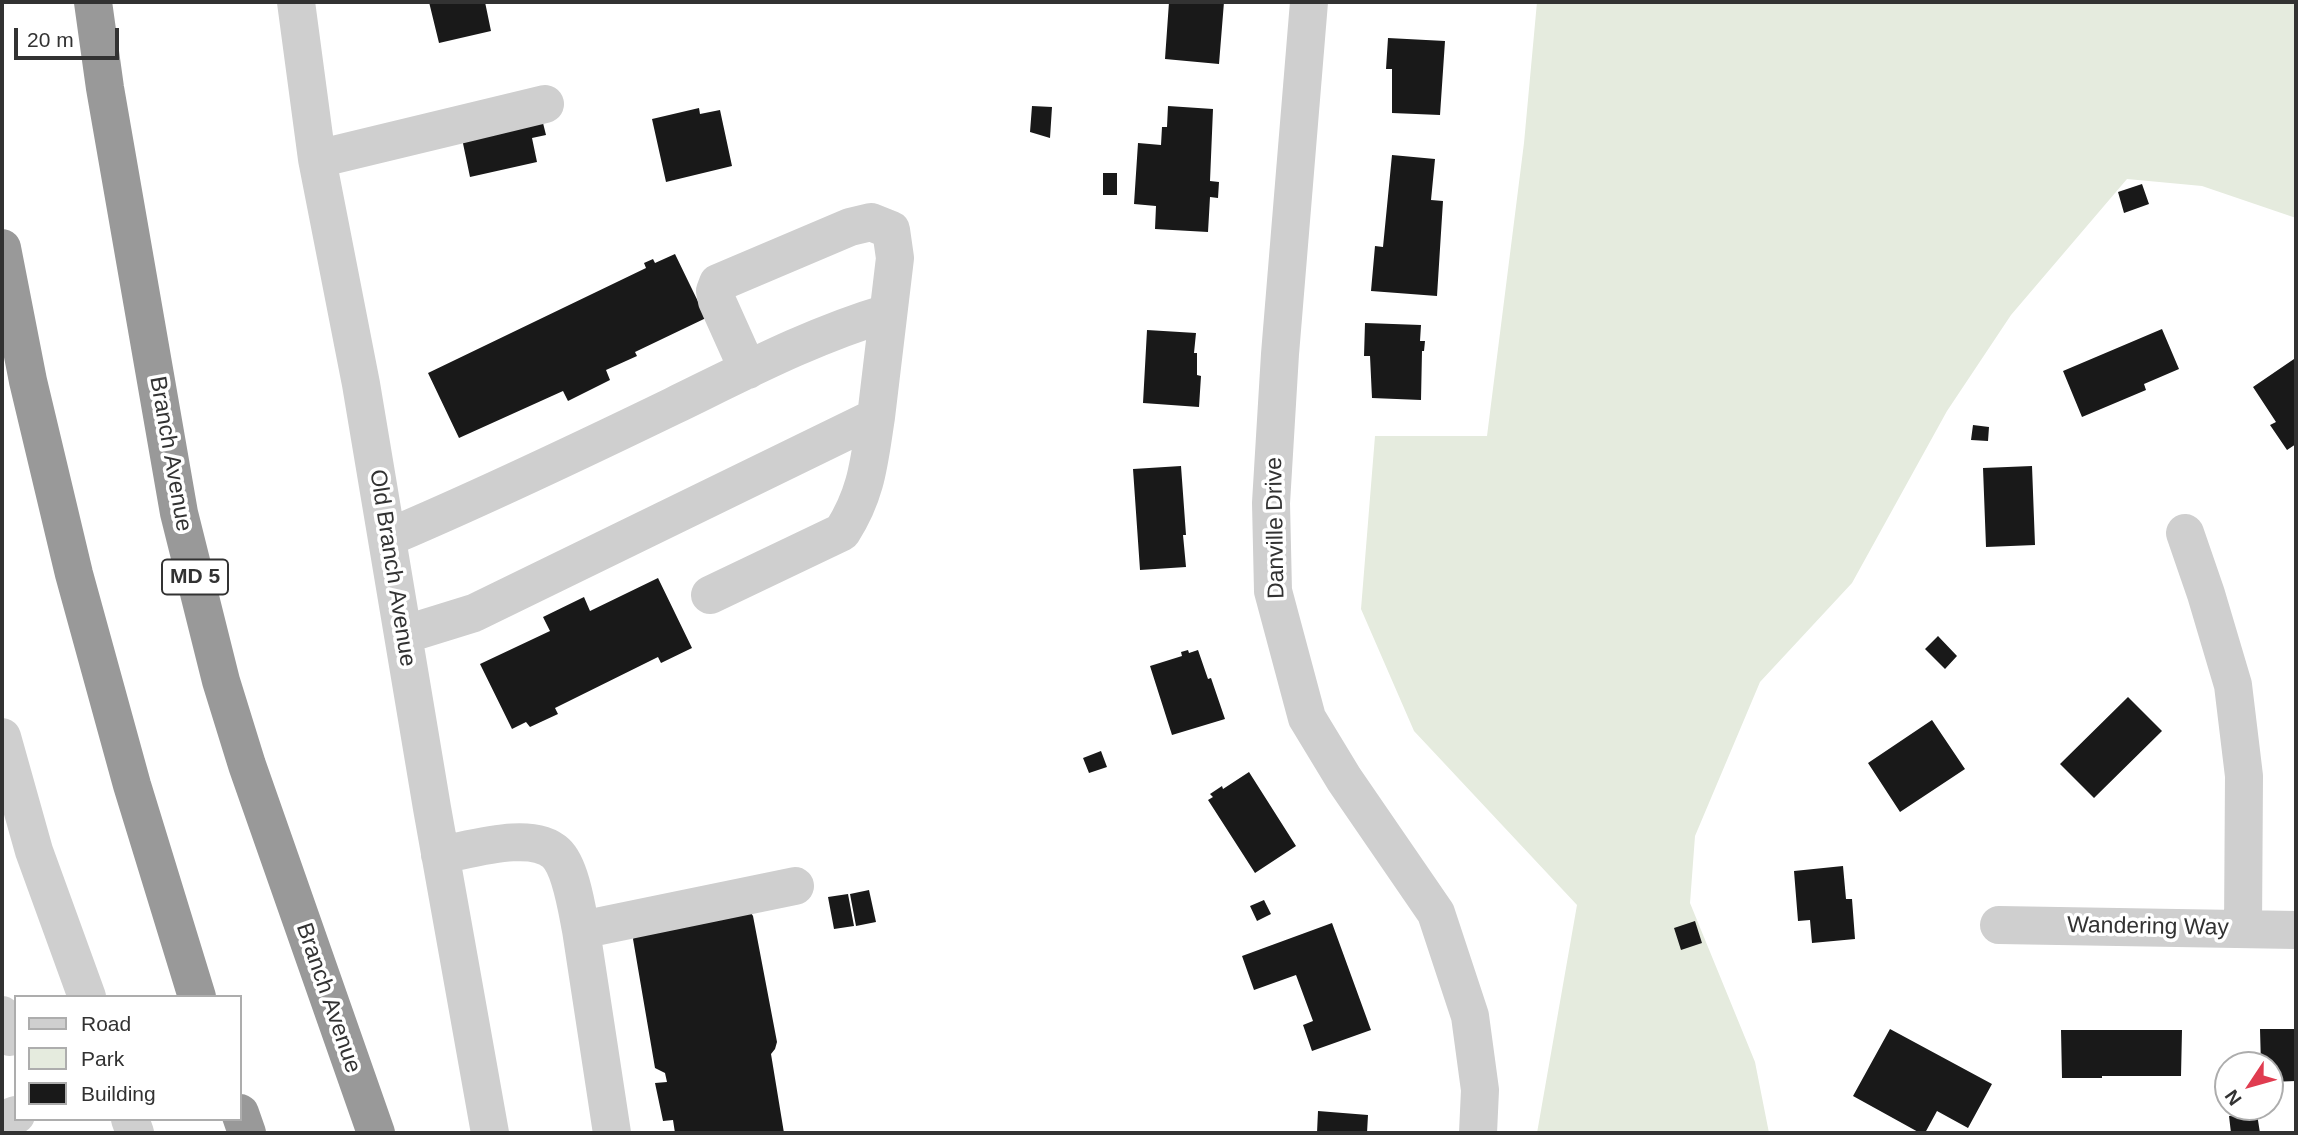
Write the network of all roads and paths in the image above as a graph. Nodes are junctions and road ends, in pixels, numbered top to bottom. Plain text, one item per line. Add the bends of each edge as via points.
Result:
1 (93, 2) edge
2 (296, 2) edge
3 (1309, 2) edge
4 (545, 104) dead end
5 (317, 159) junction
6 (2, 248) edge
7 (888, 313) junction
8 (748, 370) junction
9 (876, 417) junction
10 (2185, 533) dead end
11 (387, 538) junction
12 (710, 595) dead end
13 (403, 635) junction
14 (2, 737) edge
15 (440, 855) junction
16 (794, 886) dead end
17 (1999, 925) dead end
18 (2244, 929) junction
19 (581, 930) junction
20 (2296, 930) edge
21 (86, 995) edge
22 (196, 995) edge
23 (376, 1133) edge
24 (490, 1133) edge
25 (612, 1133) edge
26 (1478, 1133) edge

1 - 23 highway, Branch Avenue / MD 5 via 182,526 247,765
2 - 5 street, Old Branch Avenue
3 - 26 street, Danville Drive via 1273,462 1273,591 1307,718 1343,779 1436,913 1470,1016 1480,1090
4 - 5 street
5 - 11 street, Old Branch Avenue
6 - 22 highway via 74,574
7 - 8 street via 850,324
7 - 8 street via 895,258 891,230 871,222 850,227 718,283 717,301
7 - 9 street
8 - 11 street via 487,496
9 - 12 street via 865,486 842,532
9 - 13 street via 474,613
10 - 18 street via 2233,685 2244,776
11 - 13 street, Old Branch Avenue
13 - 15 street, Old Branch Avenue
14 - 21 street via 34,851
15 - 19 street via 514,841 546,847 558,854 572,887
15 - 24 street, Old Branch Avenue
16 - 19 street
17 - 18 street, Wandering Way
18 - 20 street, Wandering Way
19 - 25 street

